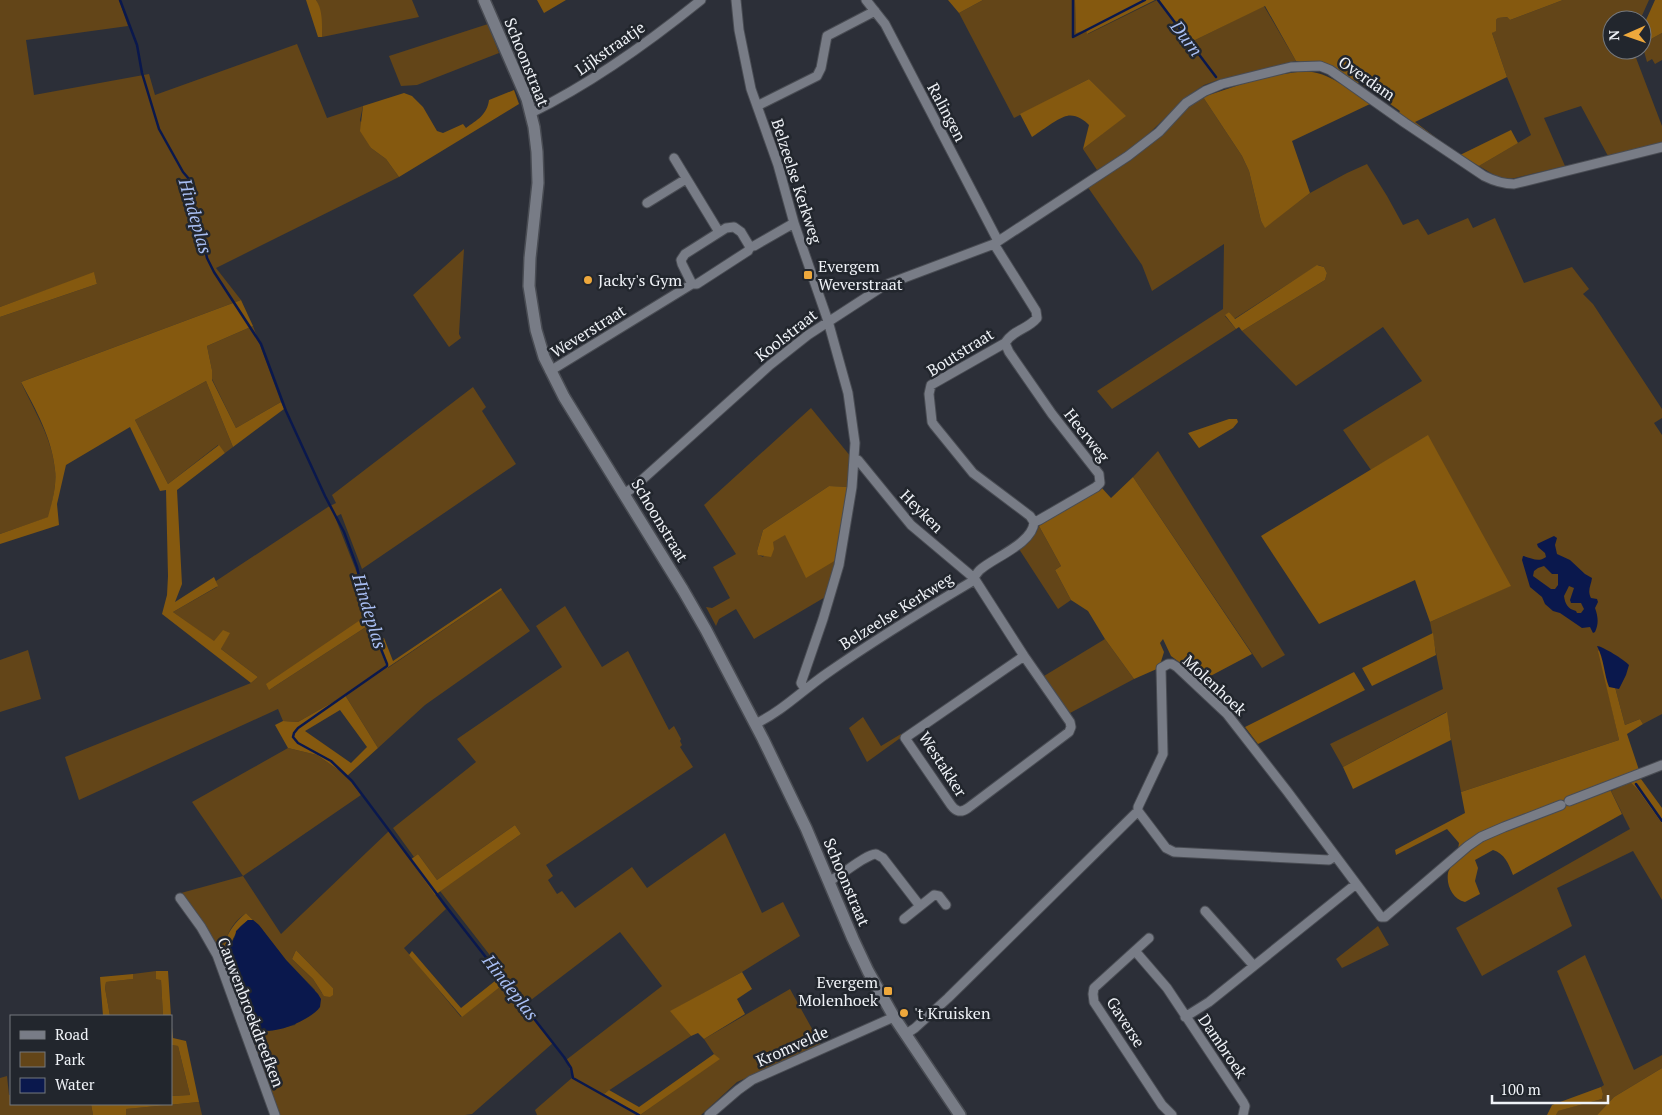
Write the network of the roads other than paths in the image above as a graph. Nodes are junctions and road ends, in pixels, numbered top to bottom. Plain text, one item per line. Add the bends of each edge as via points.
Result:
1 (484, 0) edge
2 (701, 0) edge
3 (736, 0) edge
4 (866, 0) edge
5 (874, 10) junction
6 (757, 106) junction
7 (531, 113) junction
8 (1662, 147) edge
9 (674, 158) dead end
10 (686, 179) junction
11 (647, 203) dead end
12 (794, 223) junction
13 (719, 232) junction
14 (996, 242) junction
15 (750, 247) junction
16 (692, 284) junction
17 (828, 321) junction
18 (1005, 343) junction
19 (550, 371) junction
20 (855, 460) junction
21 (624, 494) junction
22 (1034, 522) junction
23 (974, 578) junction
24 (1024, 656) junction
25 (805, 689) junction
26 (755, 724) junction
27 (1069, 732) joint
28 (1662, 765) edge
29 (1138, 811) junction
30 (1335, 856) junction
31 (829, 881) junction
32 (1356, 884) junction
33 (180, 898) dead end
34 (946, 905) dead end
35 (920, 906) junction
36 (1211, 912) dead end
37 (904, 919) dead end
38 (1149, 938) dead end
39 (1136, 952) junction
40 (1254, 966) junction
41 (894, 1017) junction
42 (1185, 1017) junction
43 (906, 1034) junction
44 (275, 1115) edge
45 (709, 1115) edge
46 (960, 1115) edge
47 (1170, 1115) edge
48 (1244, 1115) edge

1 - 7 street, Schoonstraat
2 - 7 street, Lijkstraatje via 588,83
3 - 6 street, Belzeelse Kerkweg via 744,60
4 - 5 street, Ralingen
5 - 6 street via 827,36 821,68 816,76
5 - 14 street, Ralingen via 885,24
6 - 12 street, Belzeelse Kerkweg
7 - 19 street, Schoonstraat via 538,183 530,286 536,330
8 - 14 street, Overdam via 1514,184 1497,182 1330,70 1320,66 1291,66 1205,91 1186,103 1159,132 1128,156
9 - 10 street
10 - 11 street
10 - 13 street
12 - 15 street, Weverstraat
12 - 17 street, Belzeelse Kerkweg
13 - 15 street via 734,227
13 - 16 street via 683,256 682,264
14 - 17 street, Koolstraat via 886,285
14 - 18 street, Boutstraat via 1038,316
15 - 16 street, Weverstraat via 748,252
16 - 19 street, Weverstraat
17 - 20 street, Belzeelse Kerkweg via 848,393
17 - 21 street, Koolstraat via 784,353
18 - 22 street, Heerweg via 1052,414 1099,474 1100,482 1096,487
18 - 22 street, Boutstraat via 931,385 932,422 968,468
19 - 21 street, Schoonstraat
20 - 23 street, Heyken via 911,526
20 - 25 street, Belzeelse Kerkweg via 839,565 801,683
21 - 26 street, Schoonstraat via 696,611
22 - 23 street via 1032,531 1020,543 980,569
23 - 24 street, Belzeelse Kerkweg
23 - 25 street, Belzeelse Kerkweg
24 - 27 street, Belzeelse Kerkweg via 1070,722
24 - 27 street, Westakker via 913,731 906,739 954,809 960,812
25 - 26 street, Belzeelse Kerkweg
26 - 31 street, Schoonstraat
28 - 32 street, Molenhoek via 1481,837 1386,917 1381,917
29 - 30 street via 1166,848 1174,852 1329,860
29 - 30 street, Molenhoek via 1163,754 1161,668 1172,664 1227,714
29 - 43 street, Molenhoek via 948,998
30 - 32 street, Molenhoek
31 - 35 street via 869,855 876,854
31 - 41 street, Schoonstraat via 862,958
32 - 40 street, Dambroek
33 - 44 street, Cauwenbroekdreefken via 217,955
34 - 35 street via 934,895
35 - 37 street
36 - 40 street
38 - 39 street, Gaverse
39 - 42 street via 1167,988
39 - 47 street, Gaverse via 1094,988 1094,1002
40 - 42 street, Dambroek
41 - 43 street, Schoonstraat
41 - 45 street, Kromvelde via 752,1080
42 - 48 street, Dambroek via 1243,1102
43 - 46 street, Schoonstraat

